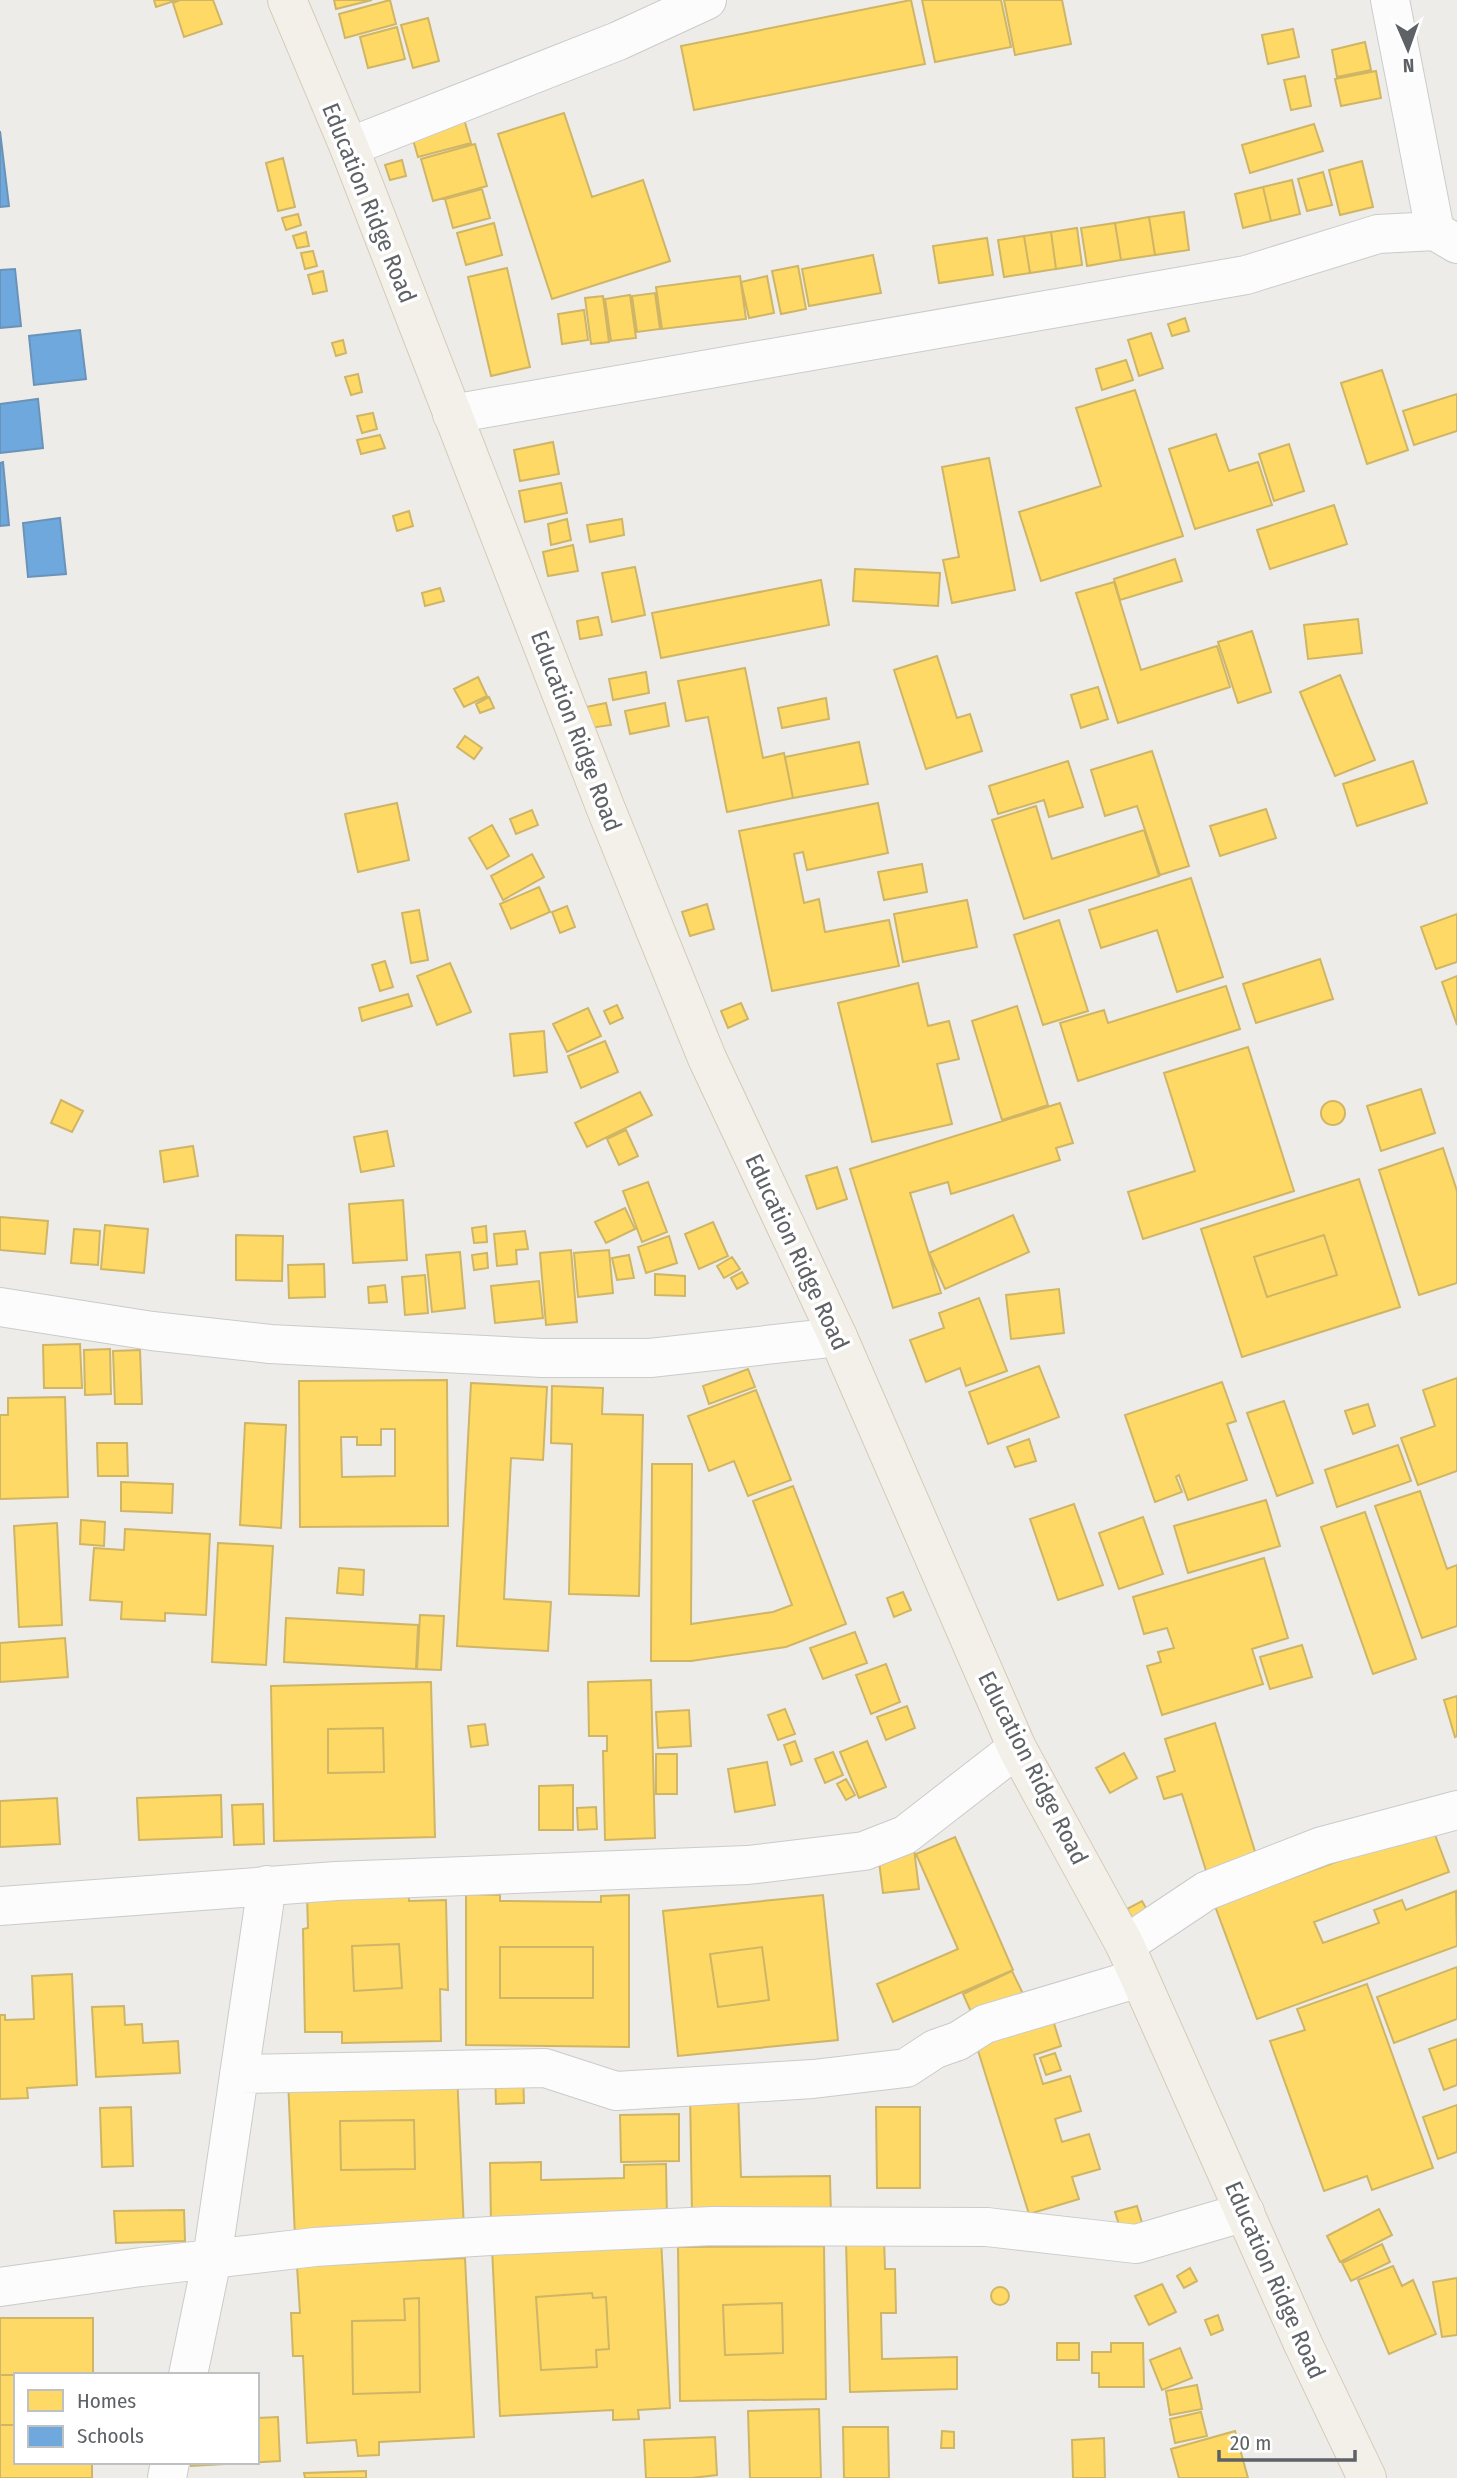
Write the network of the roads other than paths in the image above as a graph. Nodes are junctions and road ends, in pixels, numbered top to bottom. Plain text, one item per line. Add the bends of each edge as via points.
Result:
1 (287, 0) edge
2 (707, 0) edge
3 (1390, 0) edge
4 (349, 147) junction
5 (1446, 237) edge
6 (452, 414) junction
7 (0, 1307) edge
8 (838, 1337) junction
9 (1017, 1748) junction
10 (1457, 1810) edge
11 (267, 1885) junction
12 (0, 1906) edge
13 (1132, 1962) junction
14 (239, 2074) junction
15 (1245, 2212) junction
16 (212, 2259) junction
17 (0, 2287) edge
18 (188, 2373) edge
19 (1367, 2478) edge

1 - 4 main road, Education Ridge Road
2 - 4 street via 618,41
3 - 5 street
4 - 6 main road, Education Ridge Road
5 - 6 street via 1378,234 1246,275
6 - 8 main road, Education Ridge Road via 707,1058
7 - 8 street via 270,1344 542,1357 650,1358
8 - 9 main road, Education Ridge Road
9 - 11 street via 905,1835 864,1851 748,1865
9 - 13 main road, Education Ridge Road
10 - 13 street via 1322,1846 1206,1891
11 - 12 street
11 - 14 street
13 - 14 street via 985,2024 906,2068 813,2079 616,2091 545,2068
13 - 15 main road, Education Ridge Road
14 - 16 street
15 - 16 street via 1136,2244 987,2227 713,2226 315,2247
15 - 19 main road, Education Ridge Road
16 - 17 street
16 - 18 street

